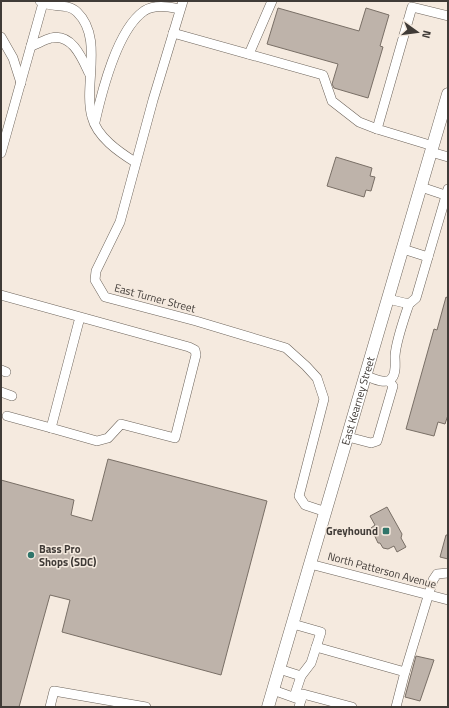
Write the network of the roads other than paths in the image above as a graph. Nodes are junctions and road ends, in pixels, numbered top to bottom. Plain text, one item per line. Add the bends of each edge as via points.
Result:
1 (272, 1) edge
2 (42, 2) edge
3 (182, 5) edge
4 (448, 16) edge
5 (173, 33) junction
6 (1, 36) edge
7 (31, 46) junction
8 (249, 54) junction
9 (91, 78) junction
10 (20, 83) junction
11 (448, 94) edge
12 (446, 110) edge
13 (95, 123) junction
14 (377, 129) junction
15 (432, 149) junction
16 (1, 153) edge
17 (448, 157) edge
18 (135, 162) junction
19 (421, 187) junction
20 (447, 192) edge
21 (403, 249) junction
22 (428, 257) junction
23 (1, 295) edge
24 (388, 299) junction
25 (409, 304) junction
26 (80, 317) junction
27 (366, 376) junction
28 (389, 381) junction
29 (1, 392) edge
30 (12, 396) dead end
31 (7, 416) dead end
32 (51, 428) junction
33 (348, 437) junction
34 (326, 512) junction
35 (310, 564) junction
36 (448, 573) edge
37 (429, 595) junction
38 (448, 600) edge
39 (293, 624) junction
40 (316, 647) junction
41 (279, 670) junction
42 (405, 672) junction
43 (301, 676) junction
44 (273, 690) junction
45 (298, 701) edge
46 (50, 707) edge
47 (146, 707) edge
48 (268, 707) edge
49 (352, 707) edge
50 (396, 707) edge

1 - 8 street
2 - 7 street
2 - 9 street via 46,6 67,6 77,11 86,24 89,32
3 - 5 street, East Turner Street
3 - 13 street via 145,11 130,27 110,64
4 - 14 street via 412,7
5 - 8 street
5 - 18 street, East Turner Street
6 - 10 street
7 - 9 street via 52,38 61,38 80,53
7 - 10 street
8 - 14 street via 323,75 332,101 359,122
9 - 13 street via 88,94
10 - 16 street
11 - 12 main road, East Kearney Street
12 - 15 main road, East Kearney Street
13 - 18 street via 105,139
14 - 15 street
15 - 17 street
15 - 19 main road, East Kearney Street
18 - 34 street, East Turner Street via 120,222 96,271 95,280 101,293 113,300 286,348 306,366 317,378 324,399 299,496 306,505
19 - 20 street
19 - 21 main road, East Kearney Street
20 - 22 street
21 - 22 street
21 - 24 main road, East Kearney Street
22 - 25 street via 416,298
23 - 26 street
24 - 25 street
24 - 27 main road, East Kearney Street
25 - 28 street via 395,354 396,366
26 - 32 street
26 - 32 street via 194,350 196,355 175,438 121,424 108,438 97,441
27 - 28 street
27 - 33 main road, East Kearney Street
28 - 33 street via 392,386 377,441 371,443
29 - 30 street
31 - 32 street
33 - 34 main road, East Kearney Street
34 - 35 main road, East Kearney Street
35 - 37 street, North Patterson Avenue
35 - 39 main road, East Kearney Street
36 - 37 street via 437,574
37 - 38 street, North Patterson Avenue
37 - 42 street
39 - 40 street via 321,632
39 - 41 main road, East Kearney Street
40 - 42 street
40 - 43 street via 311,663
41 - 43 street
41 - 44 main road, East Kearney Street
42 - 50 street
43 - 45 street
44 - 45 street
44 - 48 main road, East Kearney Street
45 - 49 street via 303,694
46 - 47 street via 54,691

